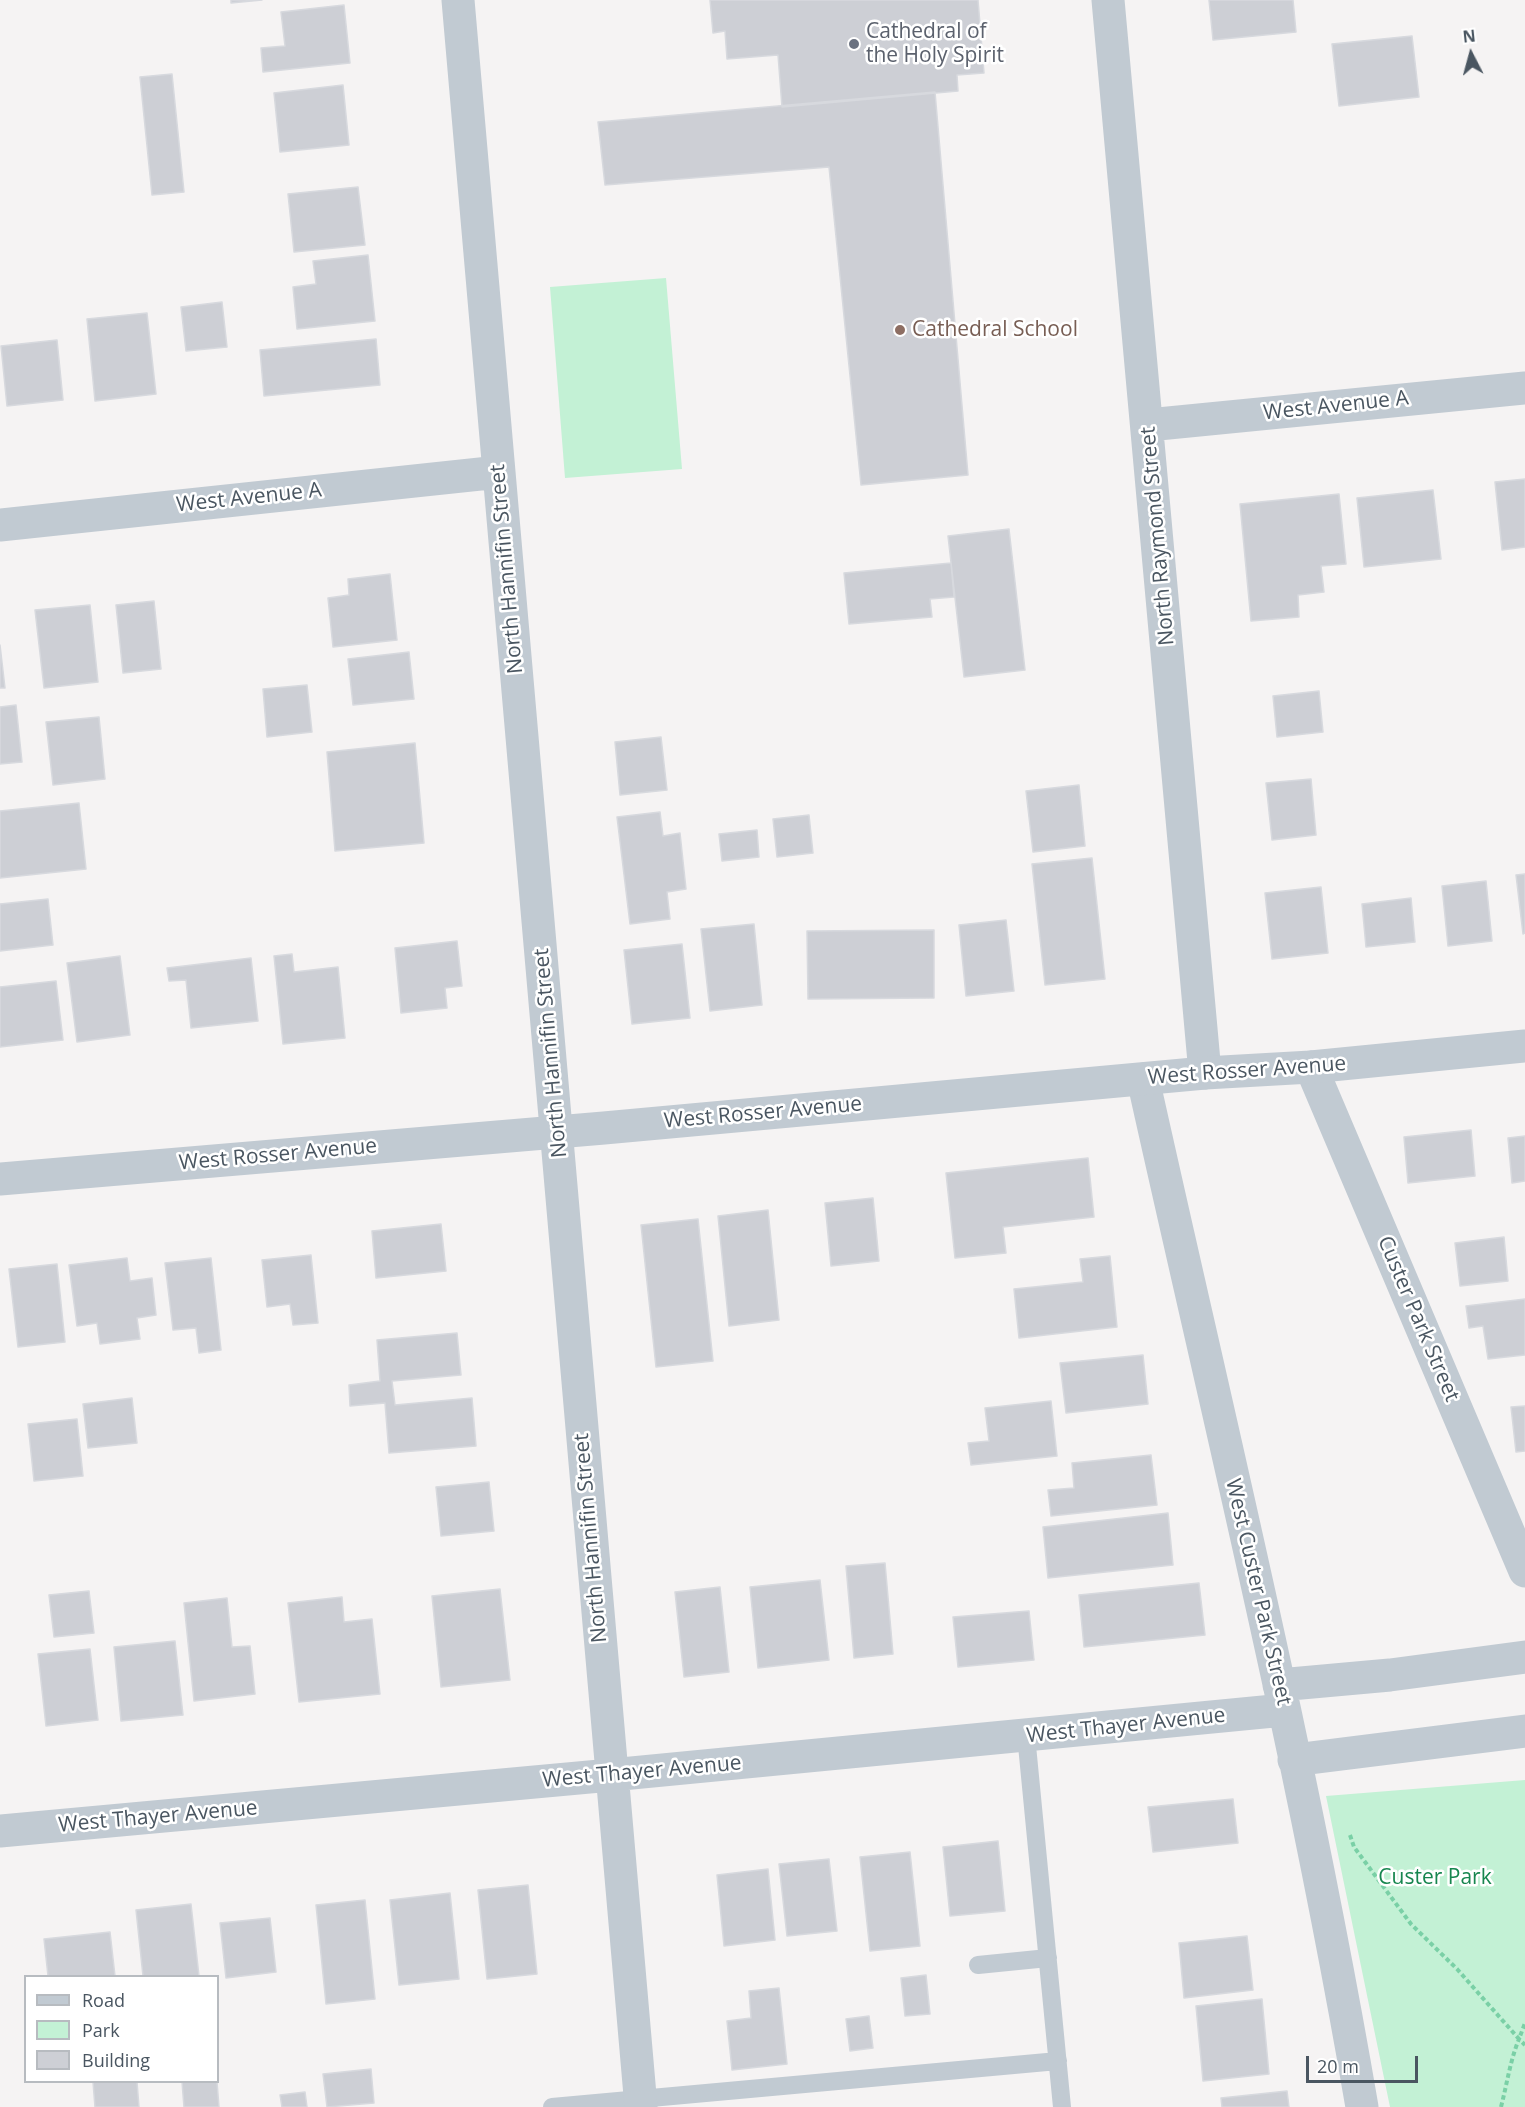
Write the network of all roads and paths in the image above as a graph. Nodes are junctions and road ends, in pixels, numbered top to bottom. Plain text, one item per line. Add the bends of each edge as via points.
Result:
1 (458, 0) edge
2 (1108, 0) edge
3 (1525, 388) edge
4 (1148, 425) junction
5 (499, 472) junction
6 (0, 525) edge
7 (1525, 1046) edge
8 (1311, 1067) junction
9 (1205, 1073) junction
10 (1143, 1079) junction
11 (558, 1131) junction
12 (0, 1179) edge
13 (1525, 1571) edge
14 (1525, 1657) edge
15 (1282, 1697) junction
16 (1525, 1731) edge
17 (1026, 1735) junction
18 (1294, 1760) junction
19 (611, 1775) junction
20 (1346, 1826) dead end
21 (0, 1831) edge
22 (1048, 1958) junction
23 (978, 1965) dead end
24 (1525, 2023) edge
25 (1519, 2039) junction
26 (1525, 2045) edge
27 (1058, 2061) junction
28 (640, 2103) edge
29 (552, 2107) edge
30 (1062, 2107) edge
31 (1362, 2107) edge
32 (1502, 2107) edge

1 - 5 street, North Hannifin Street
2 - 4 street, North Raymond Street
3 - 4 street, West Avenue A
4 - 9 street, North Raymond Street
5 - 6 street, West Avenue A
5 - 11 street, North Hannifin Street
7 - 8 street, West Rosser Avenue
8 - 9 street, West Rosser Avenue
8 - 13 street, Custer Park Street
9 - 10 street, West Rosser Avenue
10 - 11 street, West Rosser Avenue
10 - 15 street, West Custer Park Street
11 - 12 street, West Rosser Avenue
11 - 19 street, North Hannifin Street
14 - 15 street, West Thayer Avenue via 1390,1675
15 - 17 street, West Thayer Avenue
15 - 18 street, West Custer Park Street
16 - 18 street
17 - 19 street, West Thayer Avenue
17 - 22 lane
18 - 31 street, West Custer Park Street
19 - 21 street, West Thayer Avenue
19 - 28 street, North Hannifin Street
20 - 25 path via 1354,1846 1411,1924
22 - 23 lane
22 - 27 lane
24 - 25 path
25 - 26 path
25 - 32 path via 1511,2058
27 - 28 lane
27 - 30 lane
28 - 29 lane

